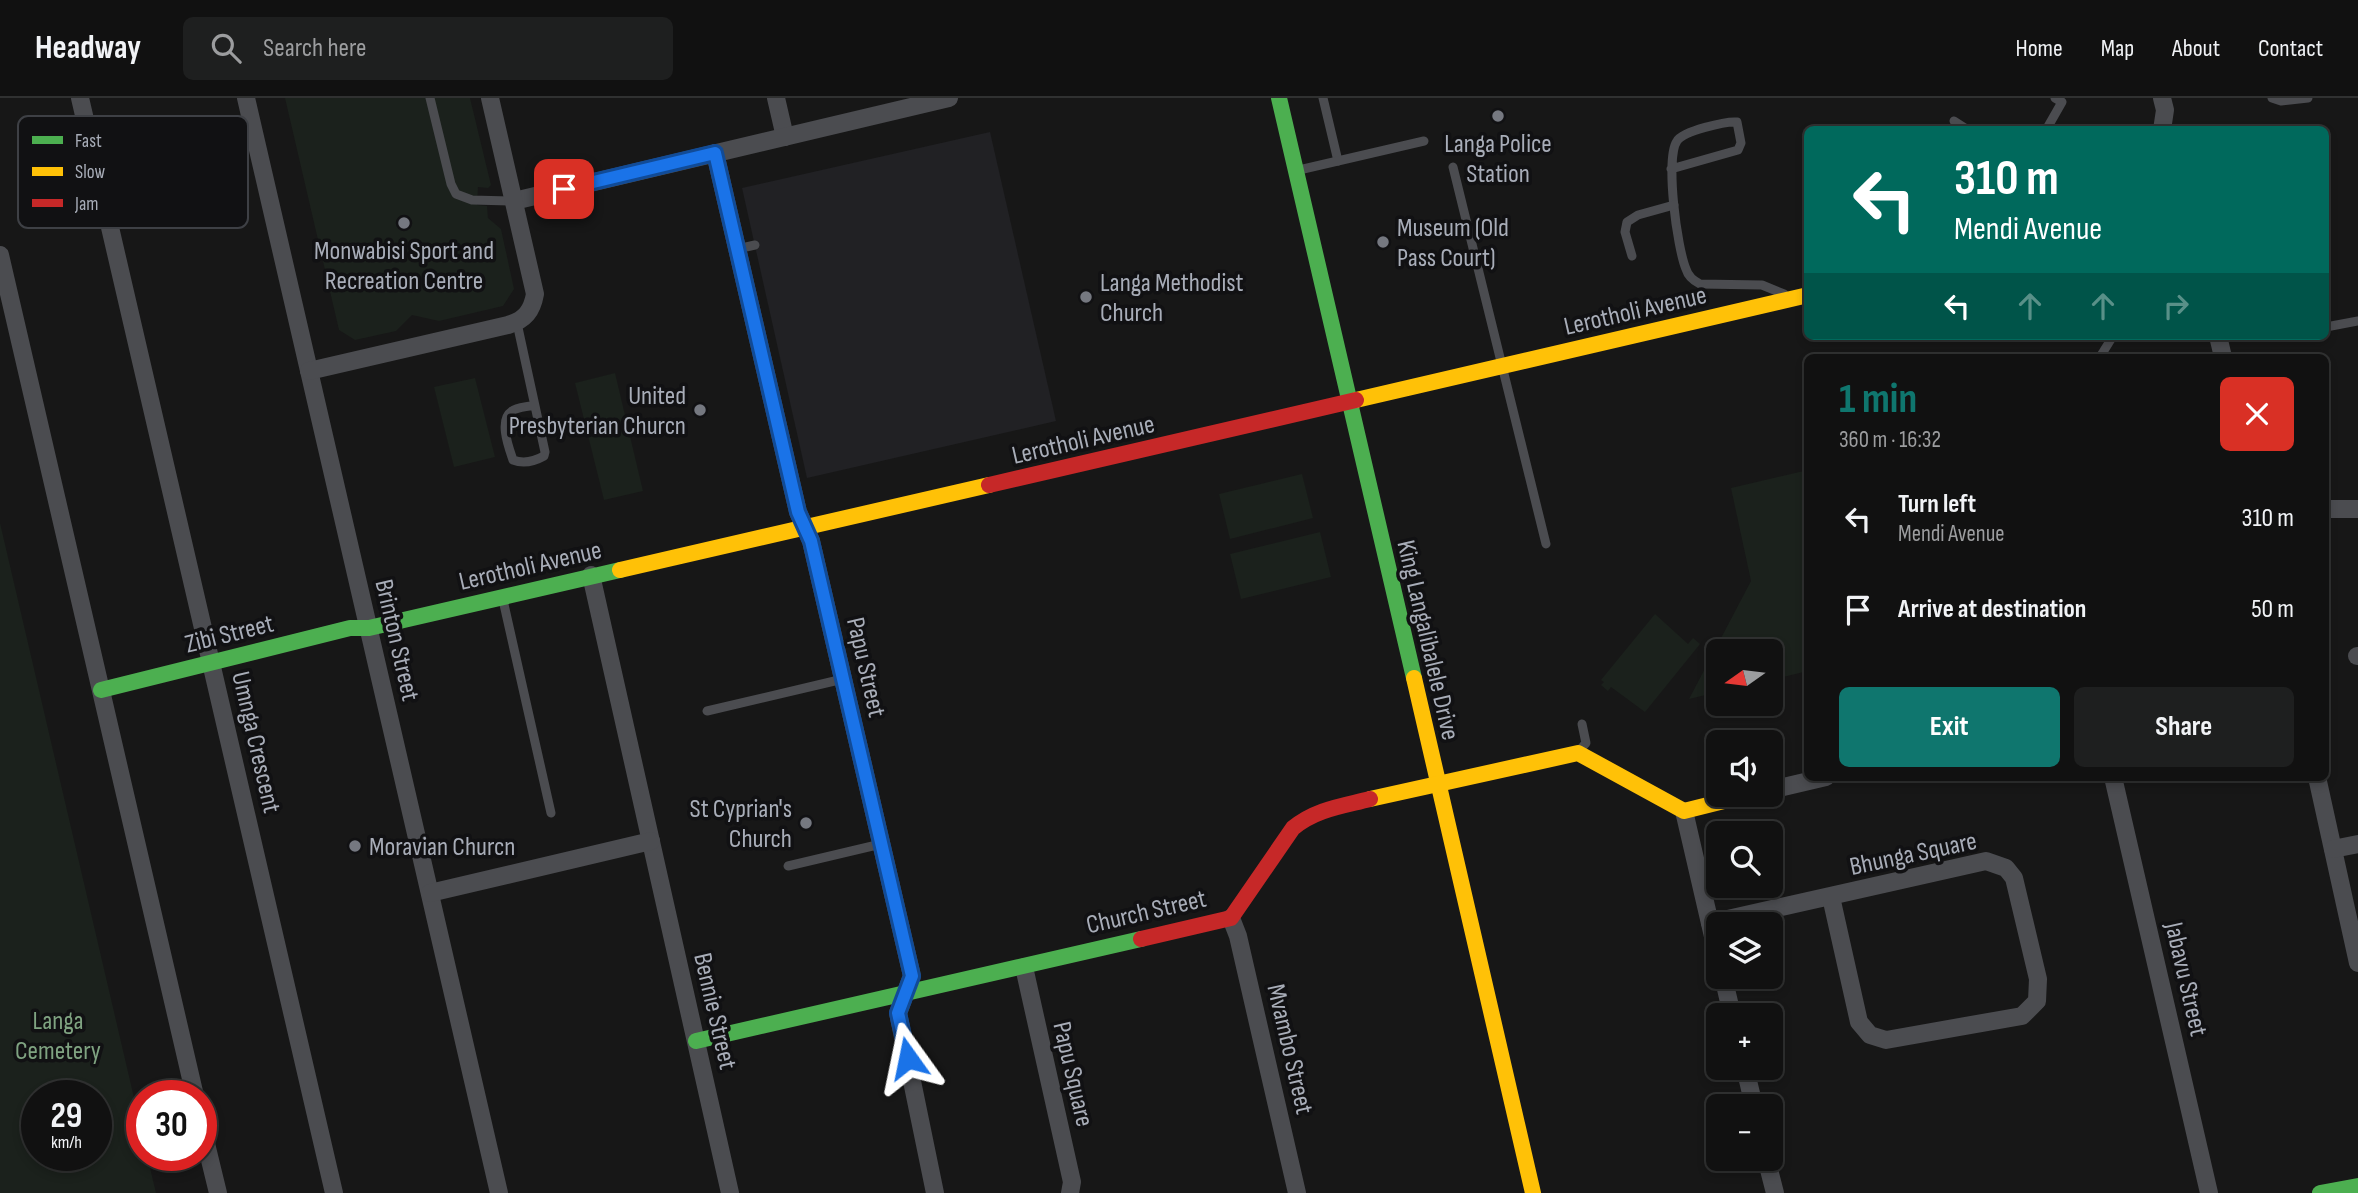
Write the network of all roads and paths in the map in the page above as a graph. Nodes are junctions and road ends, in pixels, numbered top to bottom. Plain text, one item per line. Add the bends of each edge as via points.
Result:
1 (80, 98) edge
2 (246, 98) edge
3 (430, 98) edge
4 (490, 98) edge
5 (776, 98) edge
6 (949, 98) edge
7 (1279, 98) edge
8 (1323, 98) edge
9 (2055, 98) edge
10 (2162, 98) edge
11 (2272, 98) edge
12 (2308, 98) edge
13 (84, 116) edge
14 (1954, 121) dead end
15 (1962, 126) edge
16 (2048, 126) edge
17 (2163, 126) edge
18 (785, 137) junction
19 (1424, 141) dead end
20 (715, 153) junction
21 (1338, 161) junction
22 (1453, 167) dead end
23 (1671, 169) junction
24 (1295, 171) junction
25 (514, 201) junction
26 (1674, 205) junction
27 (110, 228) edge
28 (0, 256) edge
29 (1632, 256) dead end
30 (1801, 296) edge
31 (2358, 321) edge
32 (517, 323) junction
33 (2329, 326) edge
34 (1500, 367) junction
35 (309, 371) junction
36 (1350, 402) junction
37 (534, 405) junction
38 (2329, 509) edge
39 (2358, 509) edge
40 (804, 527) junction
41 (1545, 544) dead end
42 (591, 575) junction
43 (502, 596) junction
44 (369, 628) junction
45 (212, 662) junction
46 (843, 679) junction
47 (101, 690) junction
48 (707, 711) dead end
49 (1582, 724) dead end
50 (1578, 753) junction
51 (1809, 781) edge
52 (2114, 781) edge
53 (2318, 781) edge
54 (1436, 783) junction
55 (1783, 787) edge
56 (1706, 806) edge
57 (1684, 811) junction
58 (551, 813) dead end
59 (651, 841) junction
60 (881, 844) junction
61 (2358, 844) edge
62 (2333, 849) junction
63 (788, 866) dead end
64 (430, 893) junction
65 (1831, 897) junction
66 (1707, 912) edge
67 (1761, 912) edge
68 (1231, 918) junction
69 (2358, 963) edge
70 (1024, 967) junction
71 (905, 994) junction
72 (696, 1041) junction
73 (191, 1080) edge
74 (213, 1171) edge
75 (1769, 1171) edge
76 (2358, 1186) edge
77 (218, 1193) edge
78 (334, 1193) edge
79 (499, 1193) edge
80 (730, 1193) edge
81 (935, 1193) edge
82 (1070, 1193) edge
83 (1297, 1193) edge
84 (1533, 1193) edge
85 (1775, 1193) edge
86 (2209, 1193) edge
87 (2320, 1193) edge

1 - 13 street, Umnga Crescent
2 - 35 street, Brinton Street
3 - 25 lane via 456,194 472,200
4 - 25 street
5 - 18 street
6 - 18 street
7 - 24 street, King Langalibalele Drive
8 - 21 lane
9 - 16 lane via 2062,102
10 - 17 street
11 - 12 lane
14 - 15 lane
18 - 20 street
19 - 21 lane
20 - 25 street
20 - 40 street, Papu Street via 746,247
21 - 24 lane
22 - 34 lane
23 - 23 lane via 1679,138 1737,122 1738,150
23 - 26 lane
24 - 36 street, King Langalibalele Drive
25 - 32 street via 535,294 530,312
26 - 29 lane via 1627,222
26 - 30 lane via 1686,270 1693,280 1714,286 1762,285
27 - 45 street, Umnga Crescent
28 - 47 street
30 - 34 street, Lerotholi Avenue
31 - 33 lane
32 - 35 street
32 - 37 lane
34 - 36 street, Lerotholi Avenue
34 - 41 lane
35 - 44 street, Brinton Street
36 - 40 street, Lerotholi Avenue
36 - 54 street, King Langalibalele Drive
37 - 37 lane via 544,456 520,463 510,453 505,425 512,411
38 - 39 street
40 - 42 street, Lerotholi Avenue
40 - 46 street, Papu Street
42 - 43 street, Lerotholi Avenue
42 - 59 street, Bennie Street
43 - 44 street, Lerotholi Avenue
43 - 58 lane
44 - 45 street, Zibi Street via 350,628
44 - 64 street, Brinton Street
45 - 47 street, Zibi Street
45 - 78 street, Umnga Crescent
46 - 48 lane
46 - 60 street, Papu Street
47 - 73 street
49 - 50 lane via 1586,743
50 - 54 street, Church Street
50 - 57 street
51 - 55 street
52 - 86 street, Jabavu Street
53 - 62 street
54 - 68 street, Church Street via 1305,818 1293,828
54 - 84 street, King Langalibalele Drive
56 - 57 street
57 - 66 street
59 - 64 street
59 - 72 street, Bennie Street
60 - 63 lane
60 - 71 street, Papu Street via 912,976
61 - 62 street
62 - 69 street
64 - 79 street, Brinton Street
65 - 65 street, Bhunga Square via 1977,862 2006,868 2014,878 2038,979 2037,1001 2022,1016 1885,1040 1870,1035 1859,1022
65 - 67 street, Bhunga Square
68 - 70 street, Church Street
68 - 83 street, Mvambo Street
70 - 71 street, Church Street
70 - 82 street, Papu Square via 1072,1182
71 - 72 street, Church Street
71 - 81 street, Papu Street via 898,1013
72 - 80 street, Bennie Street
74 - 77 street
75 - 85 street
76 - 87 street

